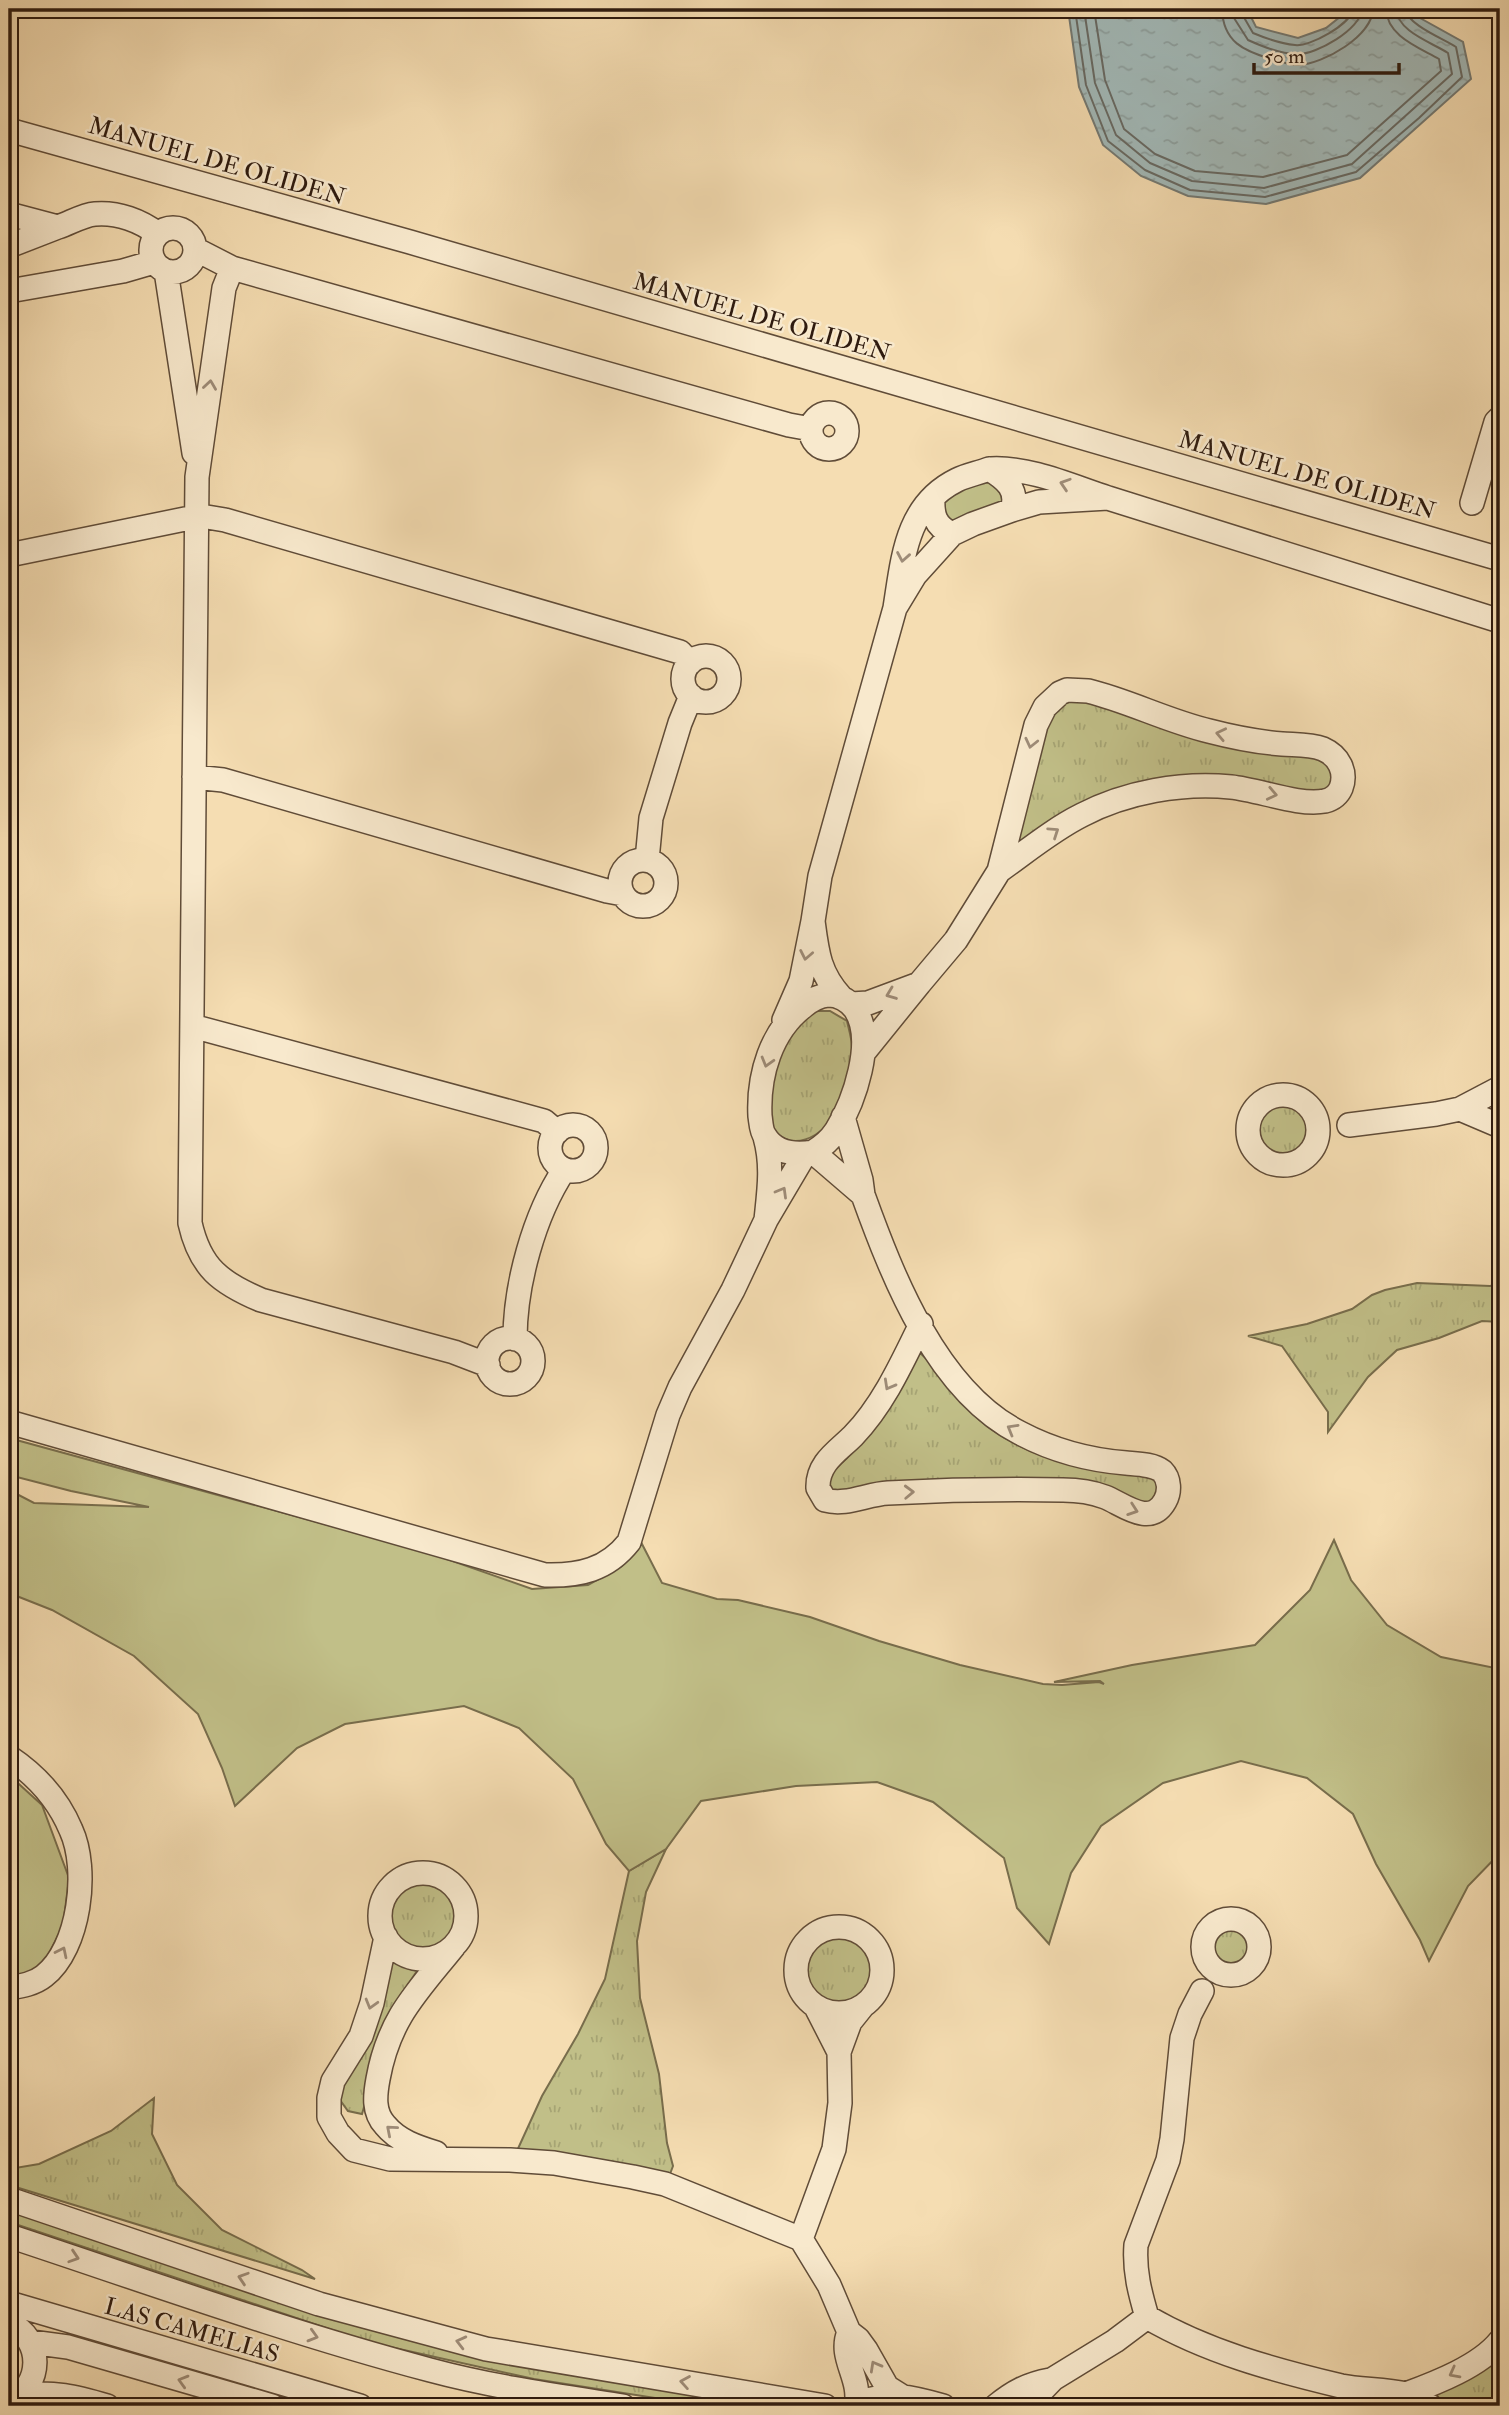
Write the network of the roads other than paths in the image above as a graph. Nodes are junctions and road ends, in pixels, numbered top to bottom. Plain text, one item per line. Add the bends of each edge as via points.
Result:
1 (9, 130) edge
2 (9, 214) edge
3 (58, 227) junction
4 (158, 234) junction
5 (9, 246) edge
6 (195, 249) junction
7 (160, 266) junction
8 (232, 268) junction
9 (9, 292) edge
10 (1500, 418) edge
11 (811, 429) dead end
12 (989, 470) junction
13 (197, 477) junction
14 (933, 497) junction
15 (1108, 498) junction
16 (1472, 503) dead end
17 (1012, 510) junction
18 (197, 518) junction
19 (953, 534) junction
20 (9, 555) edge
21 (1500, 559) edge
22 (895, 608) junction
23 (1500, 621) edge
24 (690, 663) junction
25 (691, 696) junction
26 (194, 777) junction
27 (647, 860) junction
28 (999, 871) junction
29 (623, 894) junction
30 (813, 921) junction
31 (919, 984) junction
32 (846, 1000) junction
33 (192, 1026) junction
34 (780, 1029) junction
35 (864, 1052) junction
36 (1500, 1088) edge
37 (1460, 1109) junction
38 (1312, 1110) junction
39 (843, 1117) junction
40 (1349, 1125) junction
41 (1500, 1126) edge
42 (557, 1132) junction
43 (765, 1136) junction
44 (1314, 1147) junction
45 (808, 1153) junction
46 (564, 1170) junction
47 (863, 1195) junction
48 (766, 1220) junction
49 (920, 1324) junction
50 (515, 1339) junction
51 (488, 1365) junction
52 (9, 1422) edge
53 (9, 1757) edge
54 (386, 1937) junction
55 (454, 1946) junction
56 (1205, 1958) junction
57 (1230, 1975) junction
58 (9, 1987) edge
59 (1202, 1991) junction
60 (816, 2007) junction
61 (862, 2007) junction
62 (839, 2052) junction
63 (452, 2159) junction
64 (9, 2199) edge
65 (9, 2236) edge
66 (801, 2239) junction
67 (9, 2303) edge
68 (1147, 2317) junction
69 (9, 2323) edge
70 (849, 2332) junction
71 (31, 2342) junction
72 (1500, 2344) edge
73 (1053, 2379) junction
74 (1406, 2394) junction
75 (904, 2397) junction
76 (14, 2399) edge
77 (107, 2406) edge
78 (272, 2406) edge
79 (360, 2406) edge
80 (623, 2406) edge
81 (825, 2406) edge
82 (857, 2406) edge
83 (943, 2406) edge
84 (996, 2406) edge
85 (1027, 2406) edge
86 (1430, 2406) edge

1 - 21 street, MANUEL DE OLIDEN
2 - 3 street
3 - 4 street via 94,214 117,216
3 - 5 street
4 - 6 street via 171,229 184,232
4 - 7 street via 151,247
6 - 7 street via 180,271
6 - 8 street
7 - 9 street
7 - 13 street
8 - 11 street
13 -> 8 street via 224,288
10 - 16 street
12 - 14 street via 959,479
15 -> 12 street via 1039,475
12 - 17 street via 1013,490
13 - 18 street
14 - 19 street via 936,523
14 -> 22 street via 907,538
15 - 17 street via 1039,502
15 - 23 street
17 - 19 street
18 - 20 street
18 - 24 street via 225,520 667,648 680,652
18 - 26 street
19 - 22 street via 915,575
22 - 30 street via 820,876
24 - 25 street via 684,683
24 - 25 street via 703,657 718,659 729,678 725,693 712,701
25 - 27 street via 650,818
26 - 29 street via 223,780
26 - 33 street
27 - 29 street via 634,862 623,872
27 - 29 street via 665,874 662,896 642,906
28 -> 28 street via 1082,814 1118,799 1218,786 1324,801 1340,792 1340,763 1323,749 1206,731 1105,695 1068,690 1052,699 1036,725
28 - 31 street via 956,940
30 - 32 street via 821,968 829,984
30 -> 34 street via 801,981
31 -> 32 street via 868,1003
31 - 35 street
32 - 34 street via 817,997
32 - 35 street via 857,1013
33 - 42 street via 544,1121
33 - 51 street via 190,1223 205,1264 223,1281 261,1300
34 -> 43 street via 761,1085
35 - 39 street
36 - 37 street
37 - 40 street
37 - 41 street
38 - 40 street
38 - 44 street via 1318,1128
38 - 44 street via 1293,1097 1269,1098 1252,1115 1249,1127 1254,1149 1273,1164 1297,1163
39 - 45 street via 824,1146
39 - 47 street
40 - 44 street
42 - 46 street via 550,1152
42 - 46 street via 570,1126 584,1129 594,1139 591,1162 579,1170
43 - 45 street via 785,1152
43 - 48 street via 771,1176
45 - 47 street via 829,1164
48 -> 45 street
46 - 50 street via 540,1213 518,1295
47 - 49 street via 892,1272
48 - 52 street via 668,1415 629,1542 620,1553 586,1573 545,1575
49 -> 49 street via 867,1420 821,1470 818,1488 825,1500 835,1503 884,1493 1074,1490 1106,1498 1133,1513 1152,1512 1167,1499 1167,1479 1152,1466 1107,1462 1055,1449 994,1418 958,1383
50 - 51 street via 494,1345
50 - 51 street via 531,1352 529,1375 509,1384 495,1378
58 -> 53 street via 31,1983 57,1963 67,1943 81,1882 72,1830 55,1800
54 - 55 street via 394,1948 418,1958 444,1954
54 - 55 street via 381,1923 385,1895 407,1875 421,1872 436,1874 459,1891 467,1919
54 -> 63 street via 361,2036 333,2081 329,2117 354,2150 390,2159
63 -> 55 street via 394,2134 383,2124 375,2105 383,2054 396,2021
56 - 57 street via 1215,1970
56 - 57 street via 1204,1940 1215,1924 1233,1919 1250,1926 1259,1943 1254,1962
56 - 59 street
57 - 59 street
59 - 68 street via 1182,2038 1168,2160 1136,2245
60 - 61 street via 839,2014
60 - 61 street via 797,1985 798,1955 817,1932 846,1927 872,1942 880,1955 880,1984
60 - 62 street
61 - 62 street via 850,2022
62 - 66 street via 840,2103 834,2149
63 - 66 street via 554,2164 643,2179
81 -> 64 street via 486,2349 319,2304
65 -> 80 street via 300,2332 432,2370
66 - 70 street via 829,2285
67 - 79 street, LAS CAMELIAS
68 - 73 street
68 - 74 street via 1216,2351 1265,2366 1346,2387
69 - 71 street
75 -> 70 street via 887,2387 859,2339
70 - 82 street via 844,2342 859,2394
71 - 76 street via 36,2367 29,2386
78 -> 71 street via 68,2347
72 -> 74 street via 1460,2370
73 - 84 street via 1013,2392
73 - 85 street
74 - 86 street
75 - 82 street via 877,2397
75 - 83 street
76 - 77 street via 47,2393

